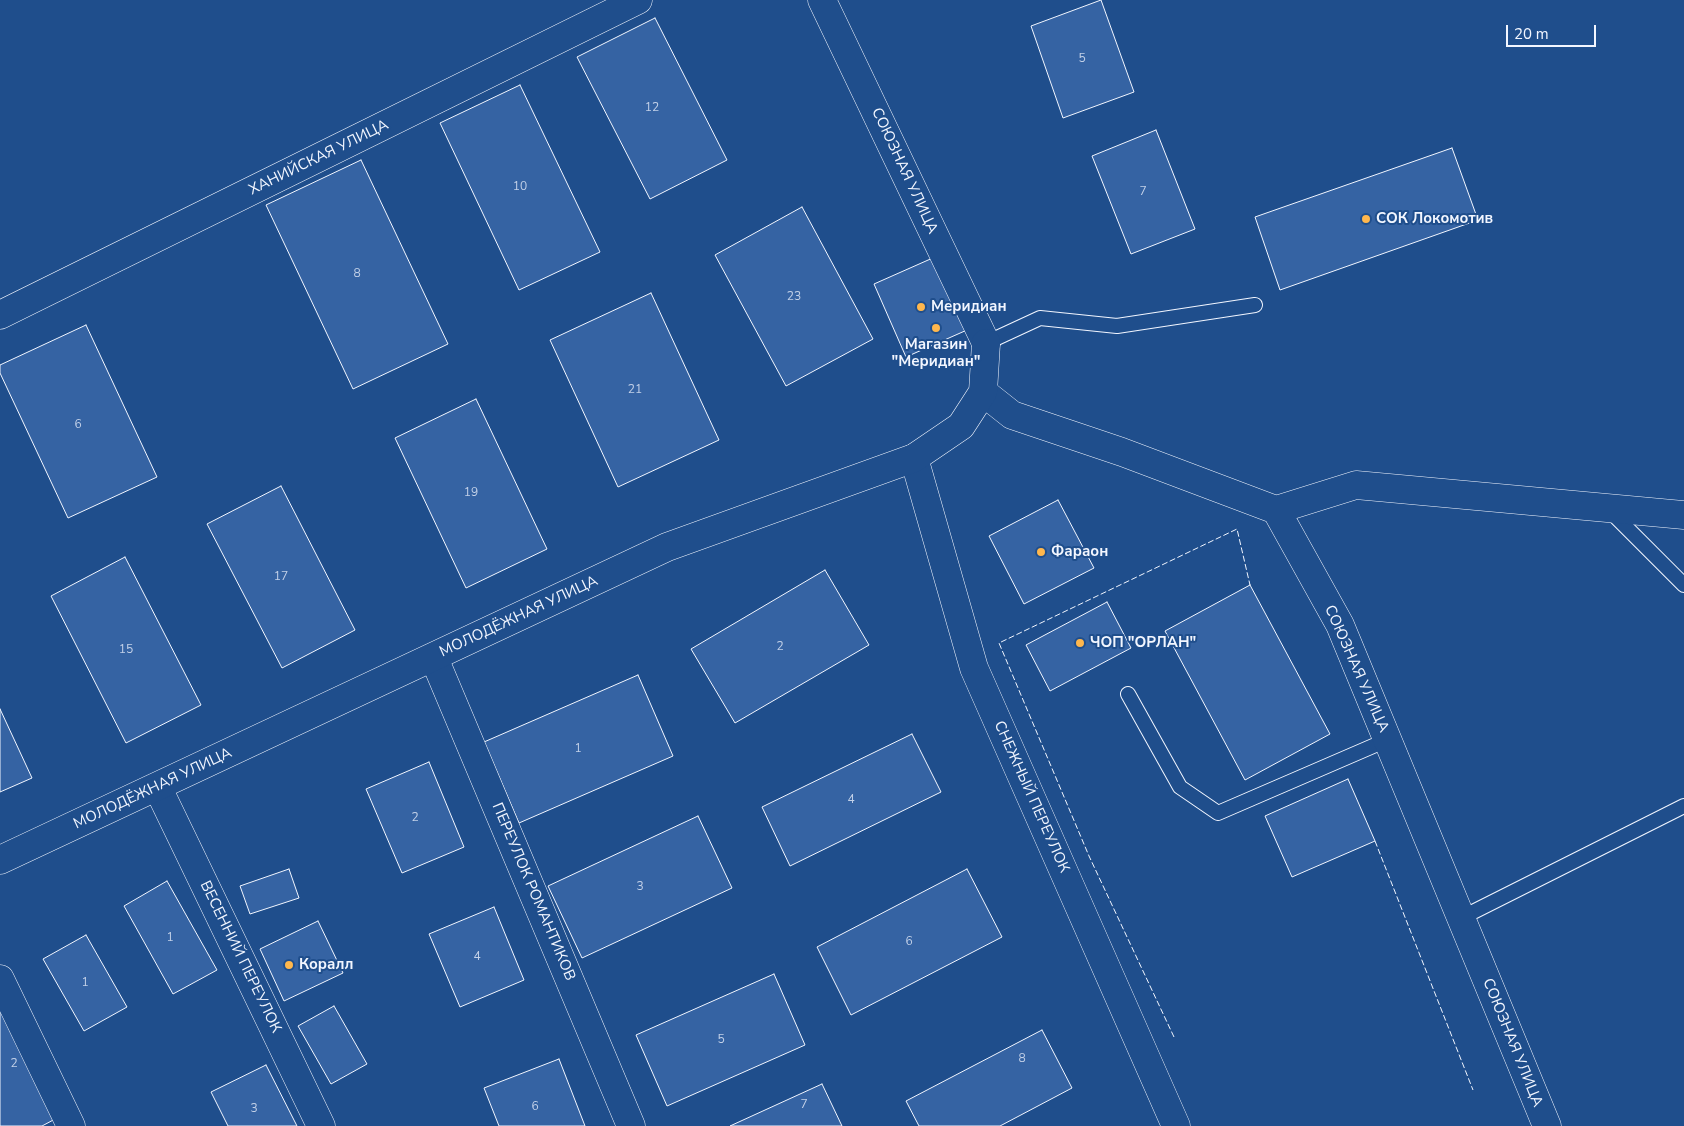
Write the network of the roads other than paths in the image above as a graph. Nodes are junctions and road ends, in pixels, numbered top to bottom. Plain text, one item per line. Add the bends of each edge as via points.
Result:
1 (638, 0) edge
2 (822, 0) edge
3 (1255, 304) dead end
4 (0, 315) edge
5 (986, 343) junction
6 (983, 392) junction
7 (914, 458) junction
8 (1605, 506) junction
9 (1276, 510) junction
10 (1684, 515) edge
11 (1684, 585) edge
12 (434, 658) junction
13 (1128, 694) dead end
14 (1387, 740) junction
15 (158, 788) junction
16 (1684, 806) edge
17 (0, 860) edge
18 (1461, 918) junction
19 (0, 979) edge
20 (71, 1126) edge
21 (322, 1126) edge
22 (631, 1126) edge
23 (1176, 1126) edge
24 (1546, 1126) edge

1 - 4 street, ХАНИЙСКАЯ УЛИЦА
2 - 5 street, СОЮЗНАЯ УЛИЦА
3 - 5 lane via 1117,326 1040,318
5 - 6 street
6 - 7 street, МОЛОДЁЖНАЯ УЛИЦА via 960,426
6 - 9 street via 1012,415
7 - 12 street, МОЛОДЁЖНАЯ УЛИЦА via 667,547
7 - 23 street, СНЕЖНЫЙ ПЕРЕУЛОК via 974,668
8 - 9 street via 1356,485
8 - 10 street
8 - 11 lane
9 - 14 street, СОЮЗНАЯ УЛИЦА via 1340,625
12 - 15 street, МОЛОДЁЖНАЯ УЛИЦА
12 - 22 street, ПЕРЕУЛОК РОМАНТИКОВ
13 - 14 lane via 1180,787 1218,814
14 - 18 street, СОЮЗНАЯ УЛИЦА
15 - 17 street, МОЛОДЁЖНАЯ УЛИЦА
15 - 21 street, ВЕСЕННИЙ ПЕРЕУЛОК
16 - 18 lane
18 - 24 street, СОЮЗНАЯ УЛИЦА
19 - 20 street

